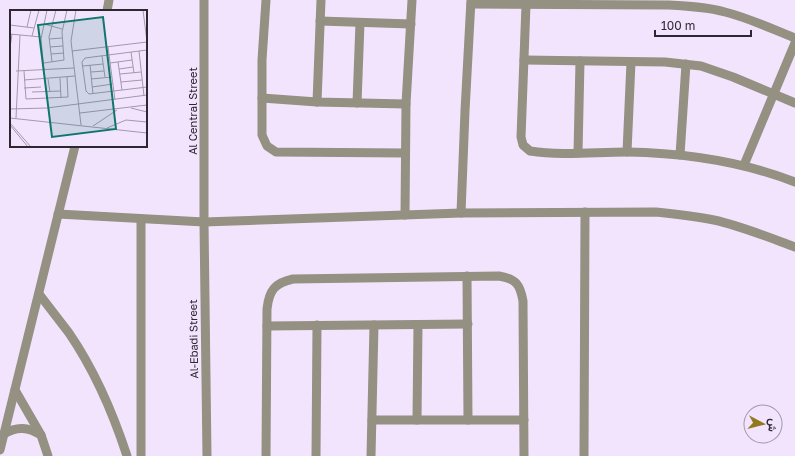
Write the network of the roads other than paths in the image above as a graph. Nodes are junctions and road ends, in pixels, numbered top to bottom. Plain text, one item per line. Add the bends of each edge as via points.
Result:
1 (109, 0) edge
2 (204, 0) edge
3 (266, 0) edge
4 (321, 0) edge
5 (412, 0) edge
6 (471, 2) edge
7 (710, 4) edge
8 (526, 5) junction
9 (107, 10) edge
10 (320, 21) junction
11 (360, 22) junction
12 (411, 24) junction
13 (795, 38) edge
14 (795, 43) edge
15 (524, 60) junction
16 (580, 61) junction
17 (631, 62) junction
18 (686, 64) junction
19 (774, 94) junction
20 (262, 98) junction
21 (317, 102) junction
22 (795, 102) edge
23 (357, 103) junction
24 (406, 104) junction
25 (75, 147) edge
26 (627, 152) junction
27 (405, 153) junction
28 (578, 153) junction
29 (680, 154) junction
30 (744, 165) junction
31 (795, 182) edge
32 (585, 212) junction
33 (461, 213) junction
34 (58, 214) junction
35 (404, 215) junction
36 (141, 219) junction
37 (204, 222) junction
38 (795, 247) edge
39 (467, 276) junction
40 (39, 294) junction
41 (468, 324) junction
42 (374, 325) junction
43 (418, 325) junction
44 (267, 326) junction
45 (317, 326) junction
46 (15, 390) junction
47 (372, 420) junction
48 (417, 420) junction
49 (468, 420) junction
50 (524, 420) junction
51 (4, 434) junction
52 (41, 435) junction
53 (0, 450) edge
54 (48, 456) edge
55 (127, 456) edge
56 (141, 456) edge
57 (207, 456) edge
58 (266, 456) edge
59 (316, 456) edge
60 (371, 456) edge
61 (524, 456) edge
62 (584, 456) edge

1 - 9 street
2 - 37 street, Al Central Street
3 - 20 street
4 - 10 street
5 - 12 street
6 - 8 street
6 - 33 street
7 - 8 street
7 - 13 street via 724,12
8 - 15 street
10 - 11 street
10 - 21 street
11 - 12 street
11 - 23 street
12 - 24 street
14 - 19 street
15 - 16 street
15 - 28 street via 521,137 523,145 530,151
16 - 17 street
16 - 28 street
17 - 18 street
17 - 26 street
18 - 19 street via 716,71
18 - 29 street
19 - 22 street
19 - 30 street
20 - 21 street
20 - 27 street via 262,135 266,146 276,152
21 - 23 street
23 - 24 street
24 - 27 street
25 - 34 street
26 - 28 street
26 - 29 street
27 - 35 street
29 - 30 street
30 - 31 street
32 - 33 street
32 - 38 street via 656,212 685,215 742,228
32 - 62 street
33 - 35 street
34 - 36 street
34 - 40 street
35 - 37 street
36 - 37 street
36 - 56 street
37 - 57 street, Al-Ebadi Street
39 - 41 street
39 - 44 street via 293,278 283,281 274,288 268,298
39 - 50 street via 508,278 517,282 521,290
40 - 46 street
40 - 55 street via 69,334 95,377 116,422
41 - 43 street
41 - 49 street
42 - 43 street
42 - 45 street
42 - 47 street
43 - 48 street
44 - 45 street
44 - 58 street
45 - 59 street
46 - 51 street
46 - 52 street
47 - 48 street
47 - 60 street
48 - 49 street
49 - 50 street
50 - 61 street
51 - 52 street via 11,430 27,428
51 - 53 street
52 - 54 street

